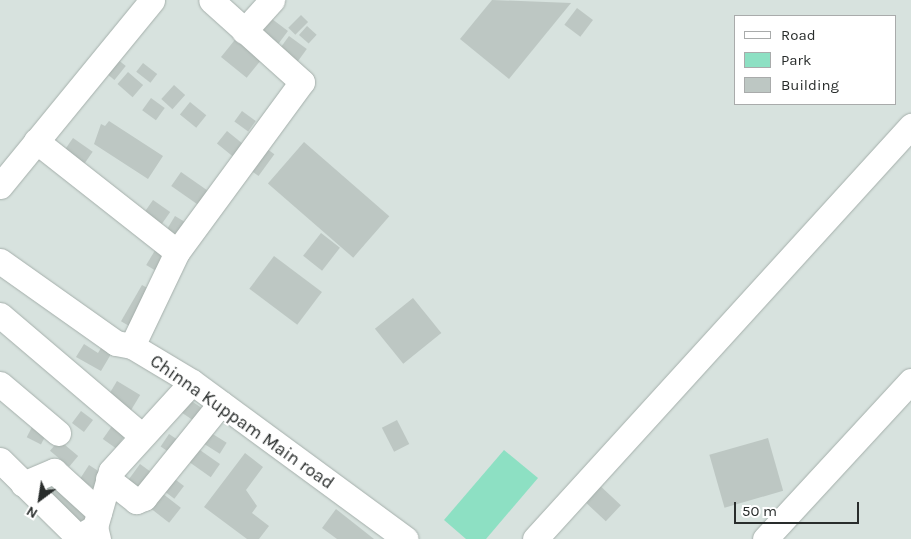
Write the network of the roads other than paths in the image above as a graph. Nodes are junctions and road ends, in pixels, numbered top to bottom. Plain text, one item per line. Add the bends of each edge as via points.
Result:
1 (152, 0) edge
2 (211, 0) edge
3 (272, 0) edge
4 (244, 31) junction
5 (911, 126) edge
6 (36, 141) junction
7 (0, 186) edge
8 (177, 252) junction
9 (0, 261) edge
10 (0, 315) edge
11 (132, 346) junction
12 (911, 381) edge
13 (192, 382) junction
14 (0, 384) edge
15 (221, 404) junction
16 (58, 433) dead end
17 (140, 434) junction
18 (0, 460) edge
19 (108, 479) junction
20 (23, 484) junction
21 (89, 531) edge
22 (406, 539) edge
23 (535, 539) edge
24 (765, 539) edge

1 - 6 street
2 - 4 street
3 - 4 street
4 - 8 street via 302,82
5 - 23 street
6 - 7 street
6 - 8 street
8 - 11 street
9 - 11 street, Chinna Kuppam Main road via 116,342
10 - 17 street
11 - 13 street, Chinna Kuppam Main road
12 - 24 street
13 - 15 street, Chinna Kuppam Main road
13 - 17 street
14 - 16 street
15 - 19 street via 144,498 136,500
15 - 22 street, Chinna Kuppam Main road
17 - 19 street
18 - 20 street
19 - 21 street
20 - 21 street
20 - 21 street via 54,471

